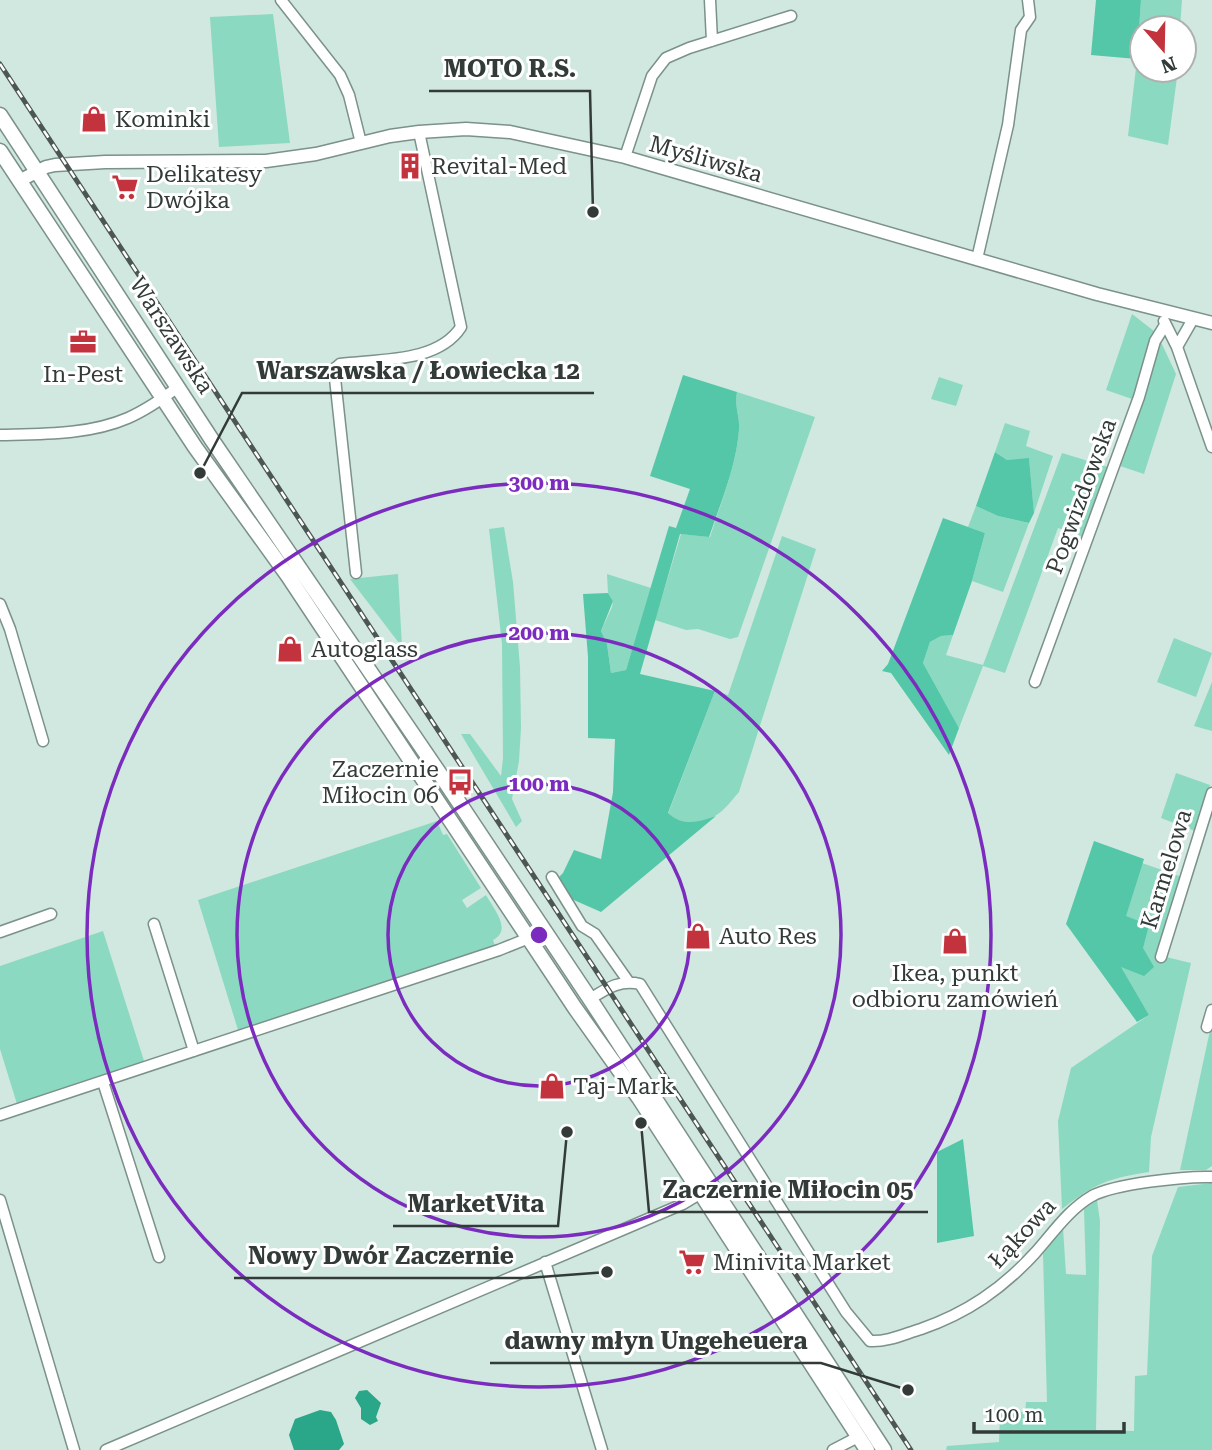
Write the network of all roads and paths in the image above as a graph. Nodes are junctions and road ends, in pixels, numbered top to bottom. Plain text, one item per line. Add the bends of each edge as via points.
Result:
1 (281, 0) edge
2 (710, 0) edge
3 (1028, 0) edge
4 (791, 16) dead end
5 (712, 41) junction
6 (0, 115) edge
7 (419, 132) junction
8 (361, 143) junction
9 (0, 151) edge
10 (625, 158) junction
11 (37, 171) junction
12 (19, 181) junction
13 (977, 259) junction
14 (1162, 312) junction
15 (1193, 319) junction
16 (1212, 323) edge
17 (1165, 325) junction
18 (1177, 347) junction
19 (178, 387) junction
20 (163, 398) junction
21 (0, 435) edge
22 (1212, 447) edge
23 (356, 573) dead end
24 (0, 604) edge
25 (1035, 682) dead end
26 (43, 741) dead end
27 (1212, 793) edge
28 (552, 877) dead end
29 (51, 914) dead end
30 (154, 924) dead end
31 (0, 932) edge
32 (544, 932) junction
33 (529, 939) junction
34 (1161, 957) dead end
35 (628, 981) junction
36 (590, 999) junction
37 (1212, 1010) edge
38 (1207, 1027) dead end
39 (194, 1051) junction
40 (103, 1082) junction
41 (0, 1115) edge
42 (1212, 1177) edge
43 (705, 1191) junction
44 (0, 1203) edge
45 (159, 1257) dead end
46 (545, 1262) junction
47 (858, 1437) junction
48 (74, 1450) edge
49 (106, 1450) edge
50 (602, 1450) edge
51 (833, 1450) edge
52 (867, 1450) edge
53 (884, 1450) edge

1 - 8 street via 340,75
2 - 5 street
3 - 13 street via 1030,17 1021,30 1008,125
4 - 5 street
5 - 10 street via 666,58 652,76
6 - 11 main road, Warszawska
7 - 8 street, Myśliwska
7 - 10 street, Myśliwska via 510,132
7 - 23 street via 461,327 447,344 430,353 340,364 334,369
8 - 11 street, Myśliwska via 266,161 55,164
9 - 12 main road, Warszawska
10 - 13 street, Myśliwska
11 - 12 street, Myśliwska
11 - 19 main road, Warszawska
12 - 20 main road, Warszawska
13 - 14 street, Myśliwska
14 - 15 street, Myśliwska
14 - 17 street
15 - 16 street, Myśliwska
15 - 18 street
17 - 18 street
17 - 25 street, Pogwizdowska via 1155,341
18 - 22 street
19 - 20 street
19 - 32 main road, Warszawska
20 - 21 street via 127,418 87,430
20 - 33 main road, Warszawska via 288,576
24 - 26 street
27 - 34 street, Karmelowa
28 - 35 street via 582,926 595,934
29 - 31 street
30 - 39 street
32 - 33 street
32 - 36 main road, Warszawska
33 - 39 street
33 - 43 main road, Warszawska
35 - 36 street
35 - 42 street, Łąkowa via 640,984 846,1312 870,1341 883,1342 979,1303 1014,1275 1076,1206 1093,1196 1113,1187
36 - 43 main road, Warszawska
37 - 38 street
39 - 40 street
40 - 41 street
40 - 45 street
43 - 46 street
43 - 47 main road
43 - 53 main road
44 - 48 street
46 - 49 street
46 - 50 street
47 - 51 street
47 - 52 main road

